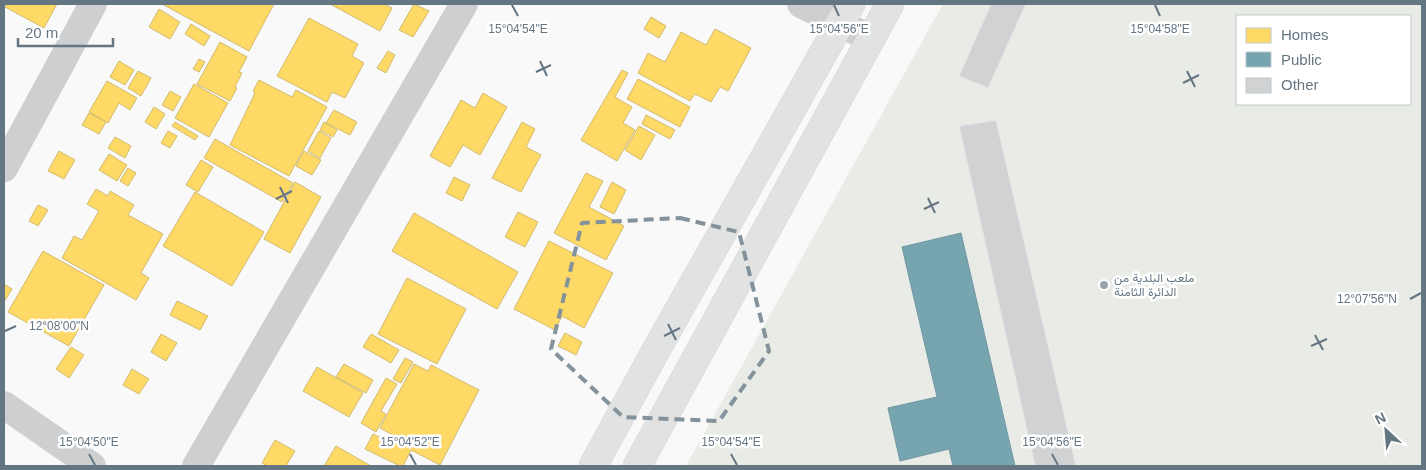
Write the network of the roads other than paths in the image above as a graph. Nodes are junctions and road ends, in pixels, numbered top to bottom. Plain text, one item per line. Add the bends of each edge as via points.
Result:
1 (93, 4) edge
2 (464, 4) edge
3 (801, 4) edge
4 (890, 4) edge
5 (846, 14) edge
6 (871, 38) junction
7 (4, 168) edge
8 (4, 405) edge
9 (92, 466) edge
10 (196, 466) edge
11 (593, 466) edge
12 (638, 466) edge

1 - 7 street
2 - 10 street
3 - 5 street
4 - 6 street
5 - 6 street
5 - 11 street
6 - 12 street
8 - 9 street

